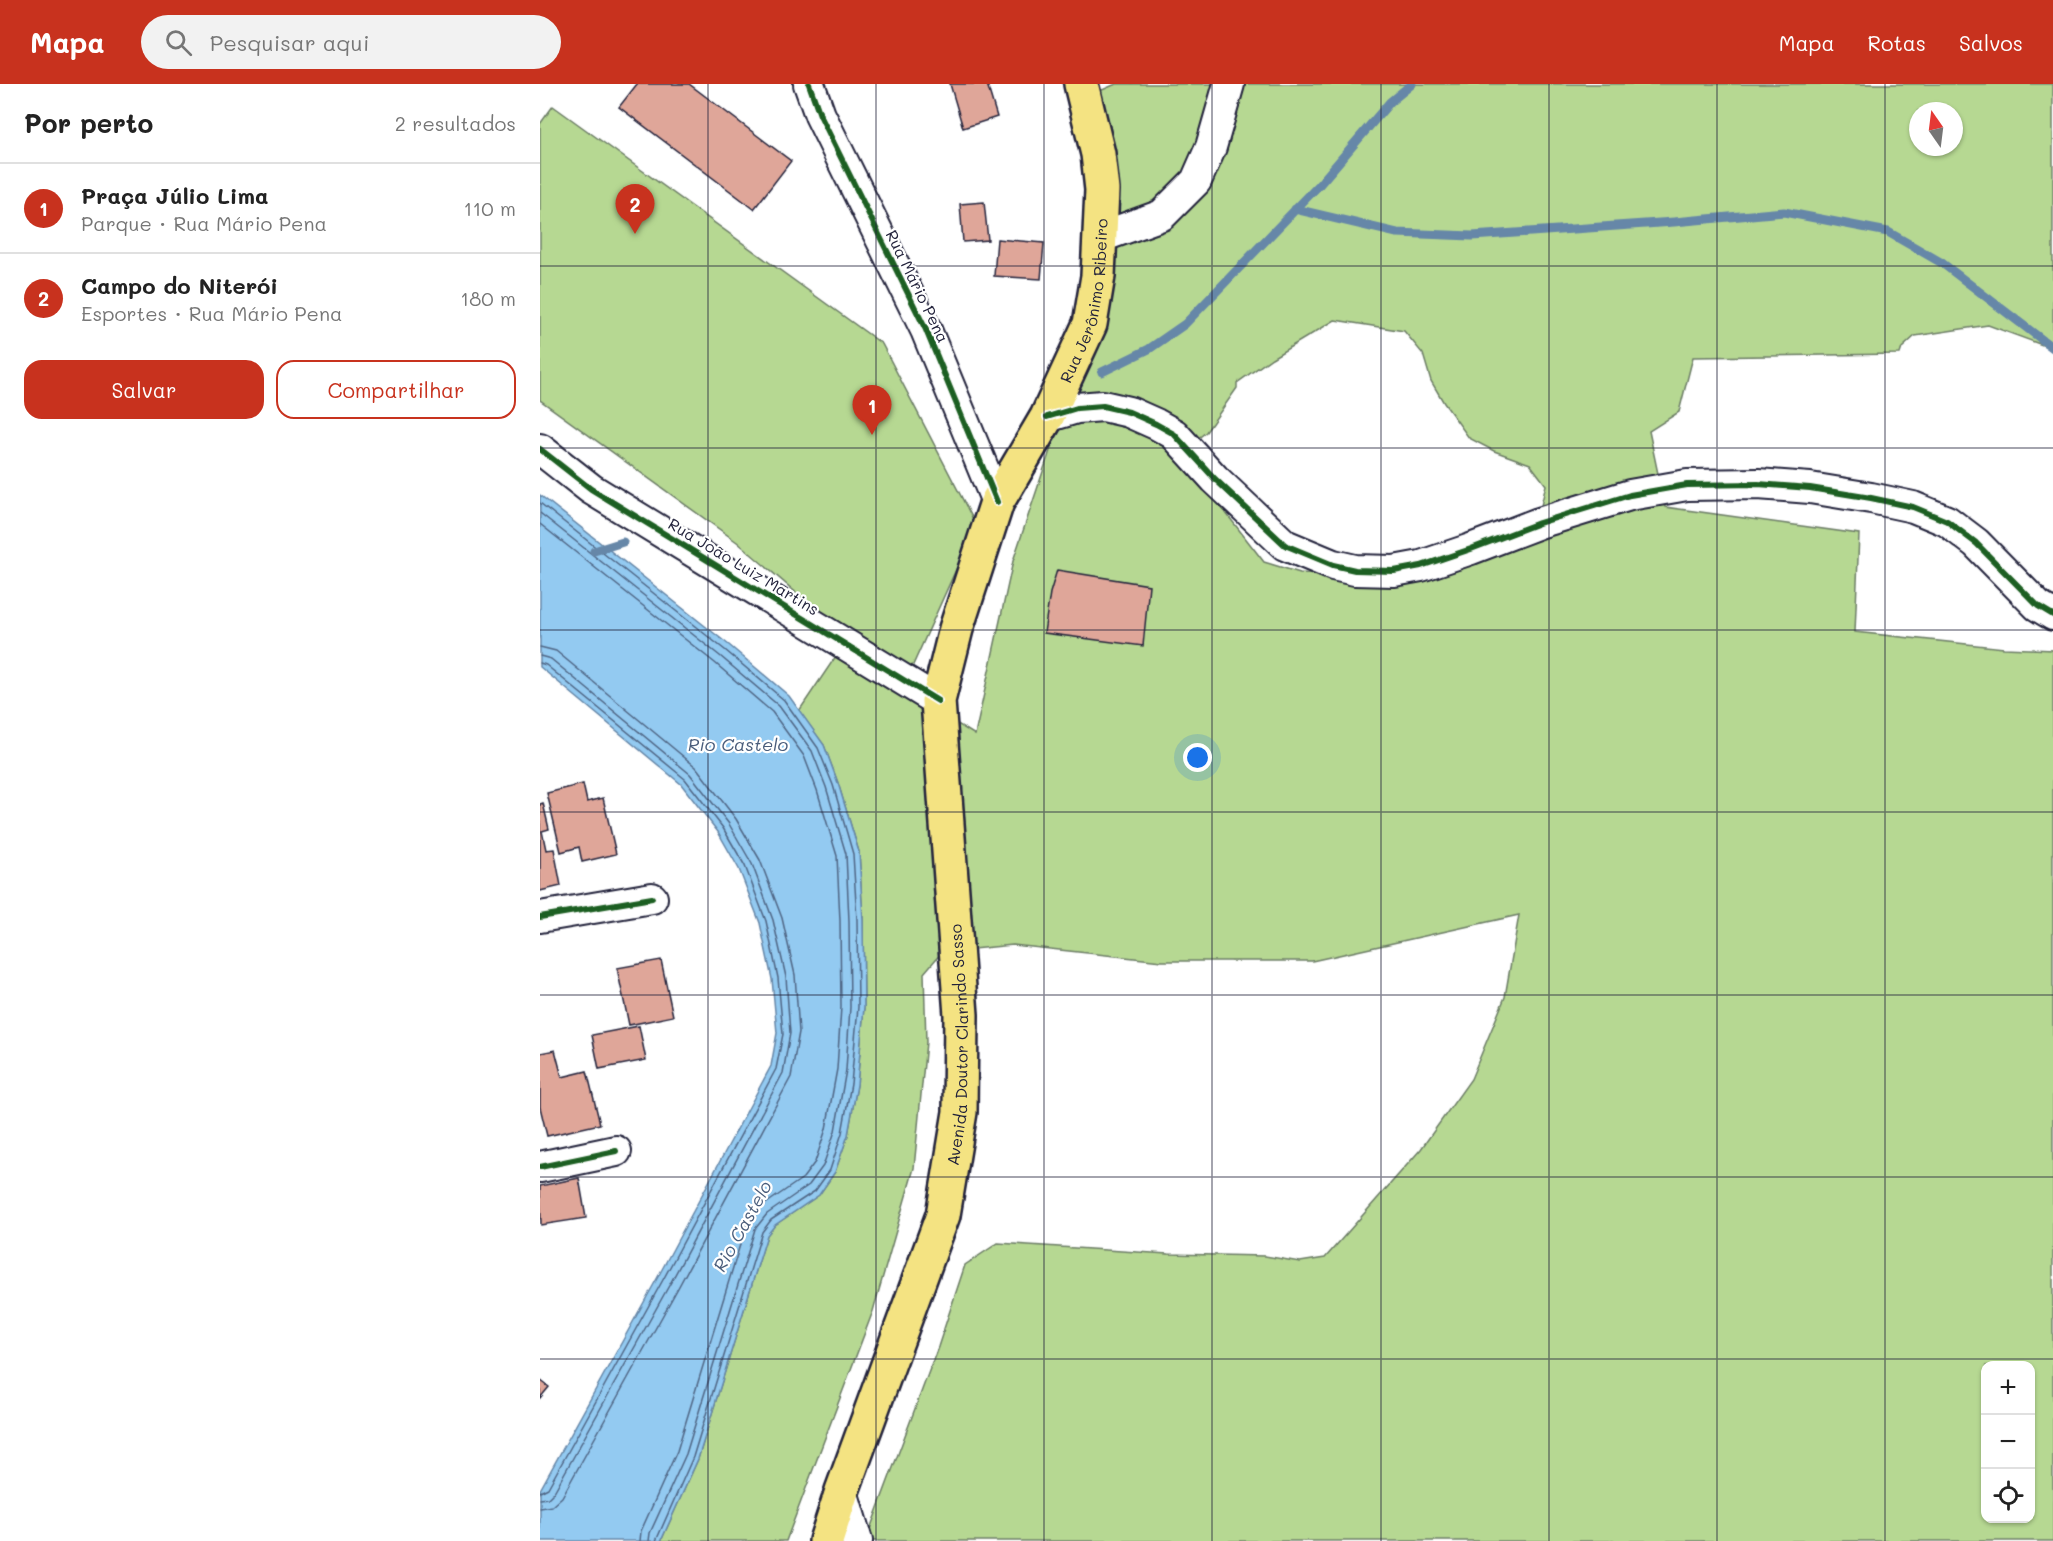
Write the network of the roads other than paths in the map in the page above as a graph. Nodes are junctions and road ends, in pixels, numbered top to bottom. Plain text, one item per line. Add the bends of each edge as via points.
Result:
1 (809, 84) edge
2 (1081, 84) edge
3 (1229, 84) edge
4 (1101, 237) junction
5 (1047, 417) junction
6 (540, 449) edge
7 (997, 502) junction
8 (2053, 615) edge
9 (938, 701) junction
10 (652, 898) dead end
11 (540, 917) edge
12 (615, 1151) dead end
13 (540, 1167) edge
14 (842, 1491) junction
15 (826, 1541) edge
16 (857, 1541) edge

1 - 7 street, Rua Mário Pena via 820,116 926,330
2 - 4 main road, Rua Jerônimo Ribeiro via 1098,154
3 - 4 street via 1196,181 1162,215
4 - 5 main road, Rua Jerônimo Ribeiro via 1090,324
5 - 7 main road, Rua Jerônimo Ribeiro
5 - 8 street via 1077,408 1103,406 1156,424 1174,434 1285,545 1355,570 1394,571 1421,566 1630,495 1687,485 1758,484 1870,498 1913,507 1947,521 1976,543 2038,606
6 - 9 street, Rua João Luiz Martins via 591,489
7 - 9 main road, Avenida Doutor Clarindo Sasso via 956,629
9 - 14 main road, Avenida Doutor Clarindo Sasso via 961,1015 960,1112 943,1215
10 - 11 street
12 - 13 street
14 - 15 main road, Avenida Doutor Clarindo Sasso
14 - 16 street

